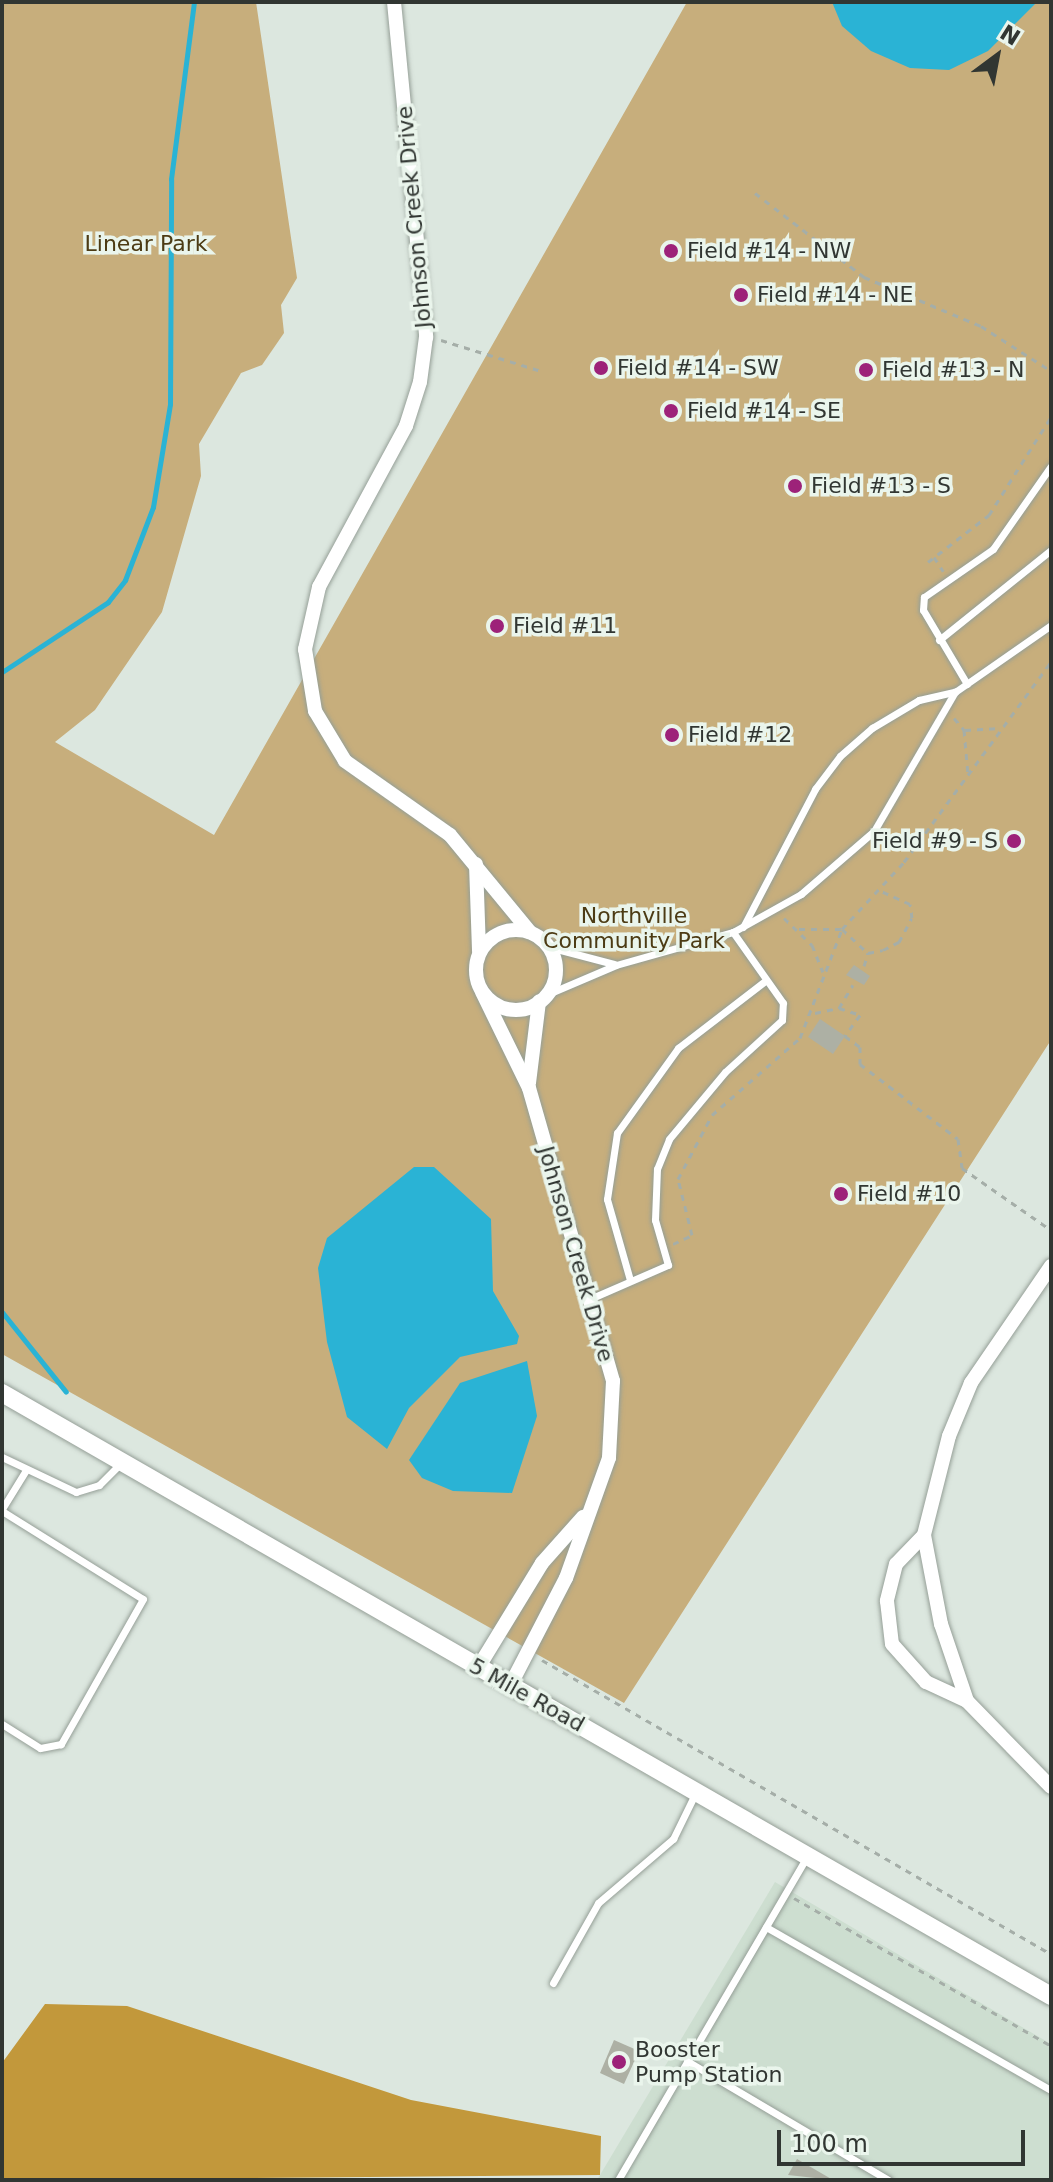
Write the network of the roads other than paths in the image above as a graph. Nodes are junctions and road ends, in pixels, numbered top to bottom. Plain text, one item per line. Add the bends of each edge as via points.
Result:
1 (394, 2) edge
2 (1051, 466) edge
3 (1051, 550) edge
4 (1051, 625) edge
5 (939, 640) junction
6 (967, 684) junction
7 (955, 692) junction
8 (476, 860) junction
9 (738, 930) junction
10 (530, 932) junction
11 (549, 947) junction
12 (478, 955) junction
13 (616, 965) junction
14 (765, 981) junction
15 (482, 992) junction
16 (544, 998) junction
17 (529, 1088) junction
18 (1051, 1266) edge
19 (630, 1280) junction
20 (592, 1298) junction
21 (2, 1393) edge
22 (2, 1457) edge
23 (121, 1462) junction
24 (26, 1470) junction
25 (2, 1510) edge
26 (586, 1513) junction
27 (924, 1535) junction
28 (478, 1668) junction
29 (510, 1686) junction
30 (967, 1701) junction
31 (2, 1724) edge
32 (1051, 1787) edge
33 (697, 1790) junction
34 (808, 1855) junction
35 (766, 1927) junction
36 (553, 1983) dead end
37 (1051, 1996) edge
38 (687, 2061) junction
39 (1051, 2090) edge
40 (618, 2180) edge
41 (888, 2180) edge

1 - 8 street, Johnson Creek Drive via 425,340 406,426 319,587 305,649 315,711 345,761
2 - 5 lane via 993,549 924,597
3 - 5 lane
4 - 6 lane
5 - 6 lane
6 - 7 lane
7 - 9 lane via 874,831 842,864
7 - 9 lane via 919,700 840,756 815,789
8 - 10 street, Johnson Creek Drive
8 - 12 street via 483,900
9 - 13 lane
9 - 14 lane
10 - 11 street
10 - 12 street via 494,936
11 - 13 lane
11 - 16 street via 556,971
12 - 15 street
13 - 16 lane
14 - 19 lane via 678,1048 617,1133 607,1199
14 - 19 lane via 783,1003 782,1020 687,1112 657,1169 655,1220 668,1265
15 - 16 street via 515,1010
15 - 17 street, Johnson Creek Drive
16 - 17 street, Johnson Creek Drive
17 - 20 street, Johnson Creek Drive
18 - 27 street via 971,1383 949,1436
19 - 20 lane
20 - 26 street, Johnson Creek Drive via 613,1381 613,1416 609,1458
21 - 23 street, 5 Mile Road
22 - 24 lane
23 - 24 lane via 99,1485 76,1492
23 - 28 street, 5 Mile Road
24 - 25 lane
25 - 31 lane via 143,1599 61,1744 40,1748
26 - 28 street, Johnson Creek Drive via 542,1563
26 - 29 street, Johnson Creek Drive via 566,1578
27 - 30 street via 941,1624
27 - 30 street via 896,1564 887,1601 892,1644 926,1682
28 - 29 street, 5 Mile Road
29 - 33 street, 5 Mile Road
30 - 32 street
33 - 34 street, 5 Mile Road
33 - 36 lane via 673,1839 598,1903
34 - 35 lane
34 - 37 street, 5 Mile Road
35 - 38 lane
35 - 39 lane
38 - 40 lane
38 - 41 lane

